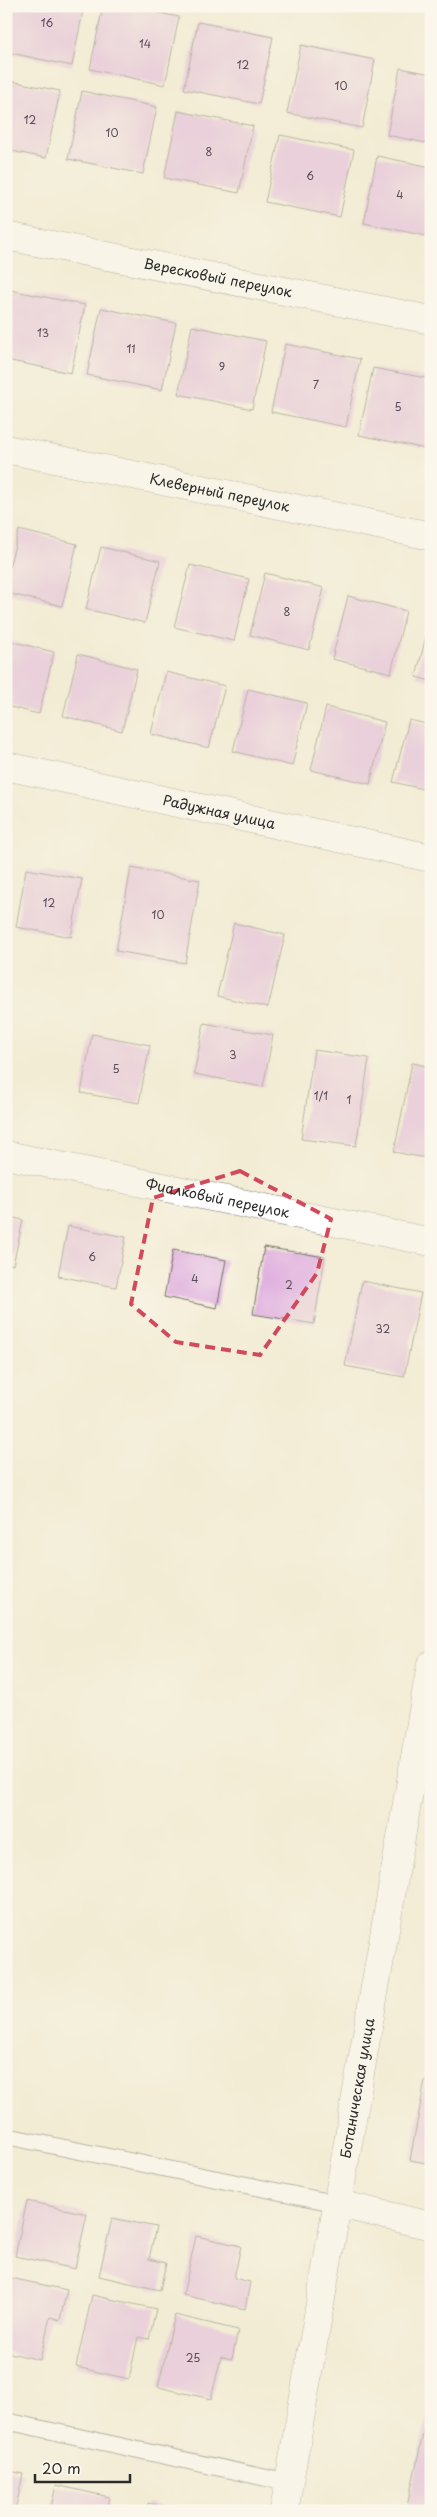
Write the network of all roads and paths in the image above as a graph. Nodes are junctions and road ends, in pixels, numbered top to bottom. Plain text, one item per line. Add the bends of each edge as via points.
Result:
1 (6, 236) edge
2 (431, 320) edge
3 (6, 449) edge
4 (431, 536) edge
5 (6, 766) edge
6 (431, 858) edge
7 (6, 1154) edge
8 (431, 1242) edge
9 (431, 1665) edge
10 (6, 2136) edge
11 (339, 2204) junction
12 (431, 2226) edge
13 (6, 2421) edge
14 (289, 2482) junction
15 (284, 2511) edge

1 - 2 street, Вересковый переулок
3 - 4 street, Клеверный переулок
5 - 6 street, Радужная улица
7 - 8 street, Фиалковый переулок
9 - 11 street, Ботаническая улица
10 - 11 lane
11 - 12 street
11 - 14 street, Ботаническая улица
13 - 14 lane
14 - 15 street, Ботаническая улица

